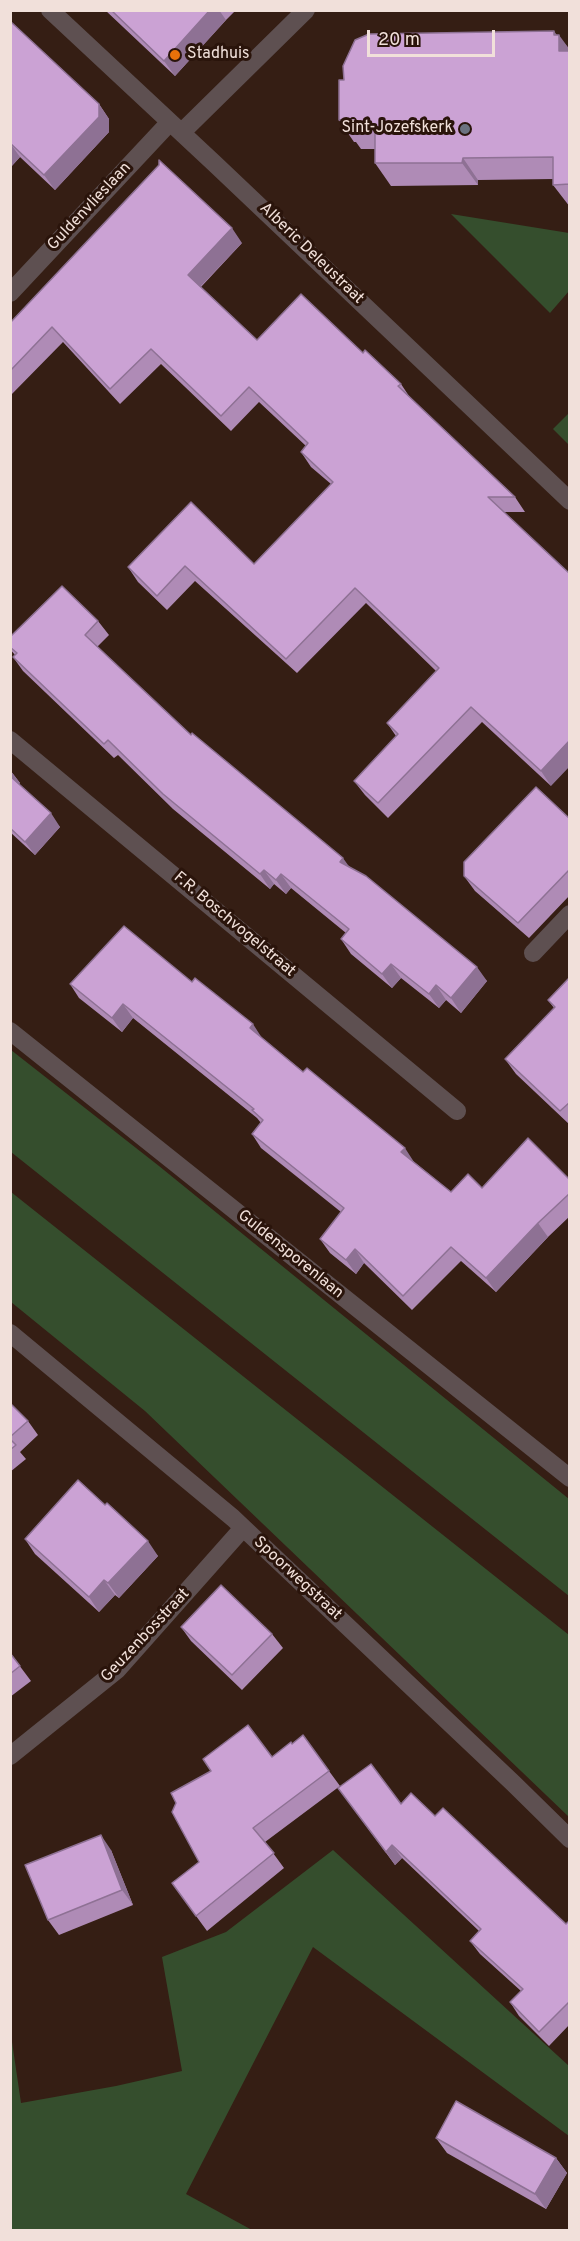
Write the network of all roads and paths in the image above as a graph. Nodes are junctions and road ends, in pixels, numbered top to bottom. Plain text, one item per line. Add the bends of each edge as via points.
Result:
1 (50, 10) edge
2 (306, 10) edge
3 (176, 127) junction
4 (10, 293) edge
5 (570, 501) edge
6 (10, 740) edge
7 (570, 914) edge
8 (533, 953) dead end
9 (10, 1031) edge
10 (457, 1111) dead end
11 (10, 1333) edge
12 (570, 1478) edge
13 (243, 1528) junction
14 (10, 1756) edge
15 (570, 1839) edge

1 - 3 street, Alberic Deleustraat
2 - 3 street, Guldenvlieslaan
3 - 4 street, Guldenvlieslaan
3 - 5 street, Alberic Deleustraat
6 - 10 street, F.R. Boschvogelstraat
7 - 8 street
9 - 12 street, Guldensporenlaan
11 - 13 street, Spoorwegstraat
13 - 14 street, Geuzenbosstraat via 117,1671
13 - 15 street, Spoorwegstraat

